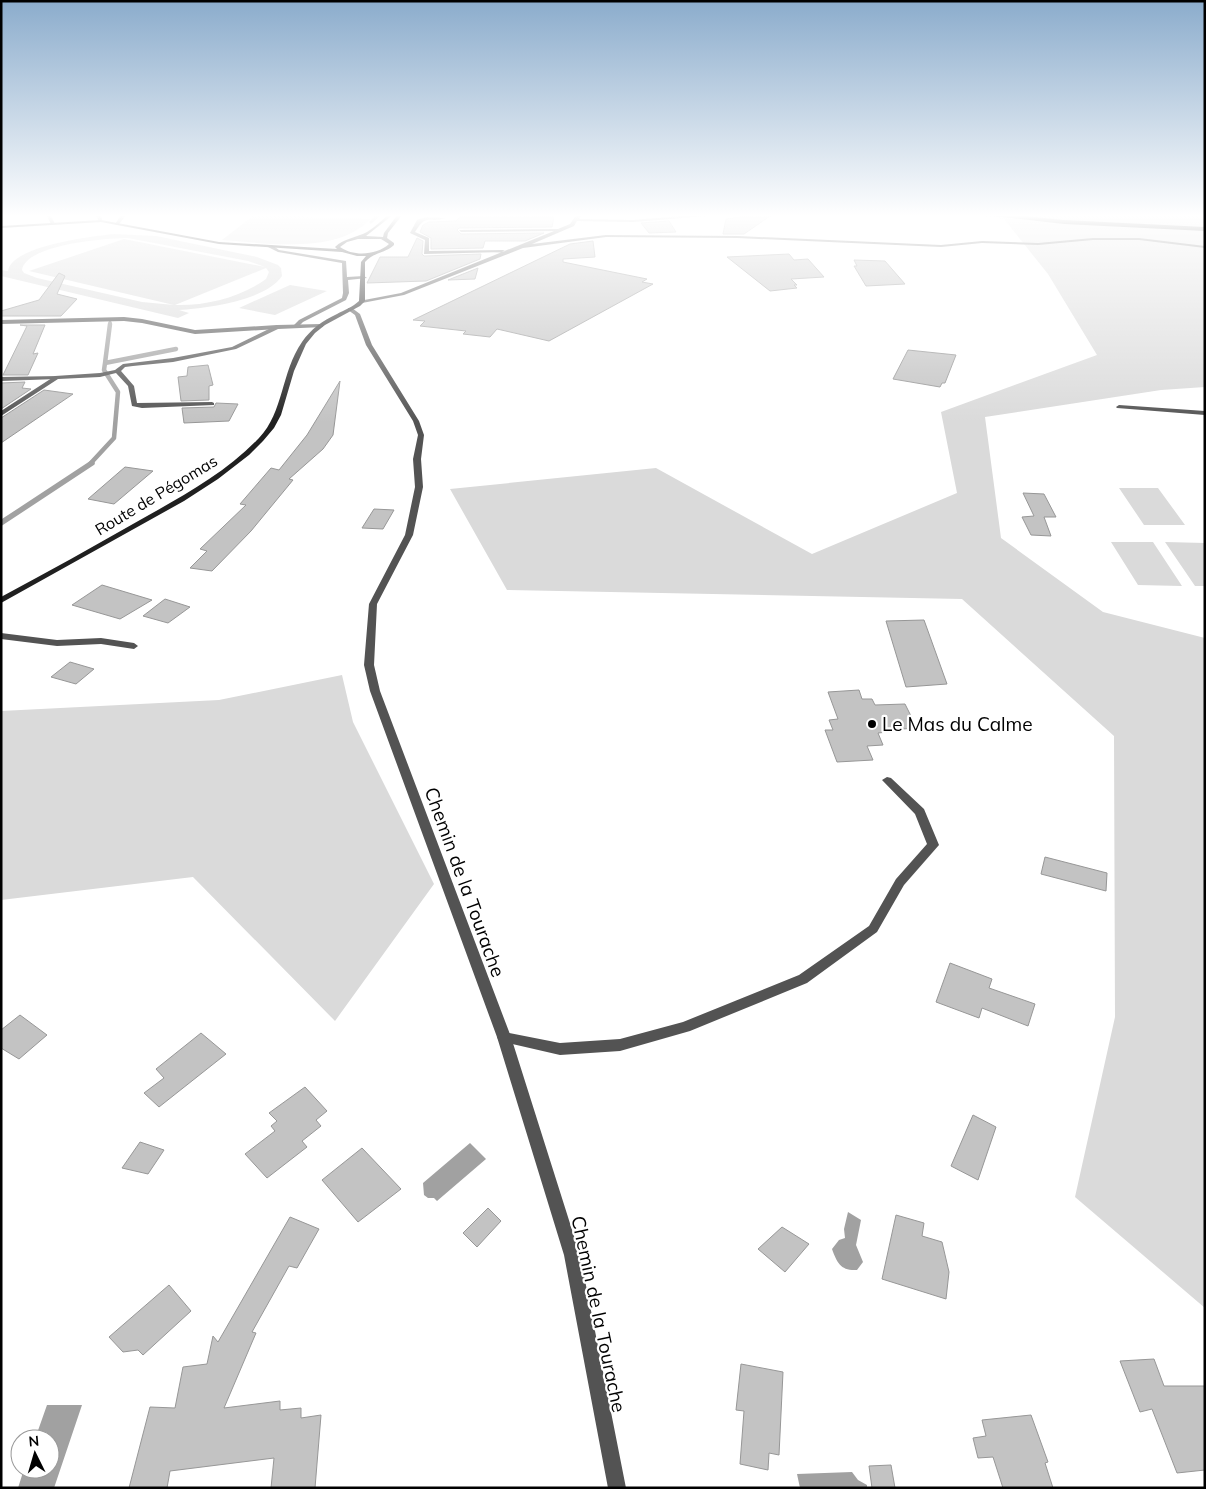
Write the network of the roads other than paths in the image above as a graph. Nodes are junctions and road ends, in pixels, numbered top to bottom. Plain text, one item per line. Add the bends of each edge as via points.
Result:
1 (346, 283) edge
2 (364, 283) edge
3 (429, 283) edge
4 (362, 301) junction
5 (350, 309) junction
6 (1, 322) edge
7 (320, 326) junction
8 (277, 327) junction
9 (296, 327) junction
10 (115, 372) junction
11 (57, 377) junction
12 (1, 379) edge
13 (212, 404) dead end
14 (1119, 407) dead end
15 (1205, 413) edge
16 (1, 414) edge
17 (1, 601) edge
18 (1, 636) edge
19 (134, 646) dead end
20 (886, 780) dead end
21 (504, 1037) junction
22 (617, 1488) edge

1 - 9 street via 344,298 301,321
2 - 4 main road
3 - 4 street via 402,294
4 - 5 main road, Route de Pégomas
5 - 7 main road, Route de Pégomas
5 - 21 street, Chemin de la Tourache via 358,314 370,345 416,421 421,435 416,506 409,534 372,604 368,665 378,700
6 - 8 street via 124,319 195,332
7 - 9 street
7 - 17 main road, Route de Pégomas via 299,352 274,422 263,438 242,457 184,498
8 - 9 street
8 - 10 street via 234,348 123,366
10 - 11 street
10 - 13 street via 127,378 133,387 134,405
11 - 12 street
11 - 16 street
14 - 15 street
18 - 19 street via 57,643 101,641
20 - 21 street via 920,812 933,845 900,882 873,929 803,979 685,1028 620,1045 560,1049
21 - 22 street, Chemin de la Tourache via 572,1255

